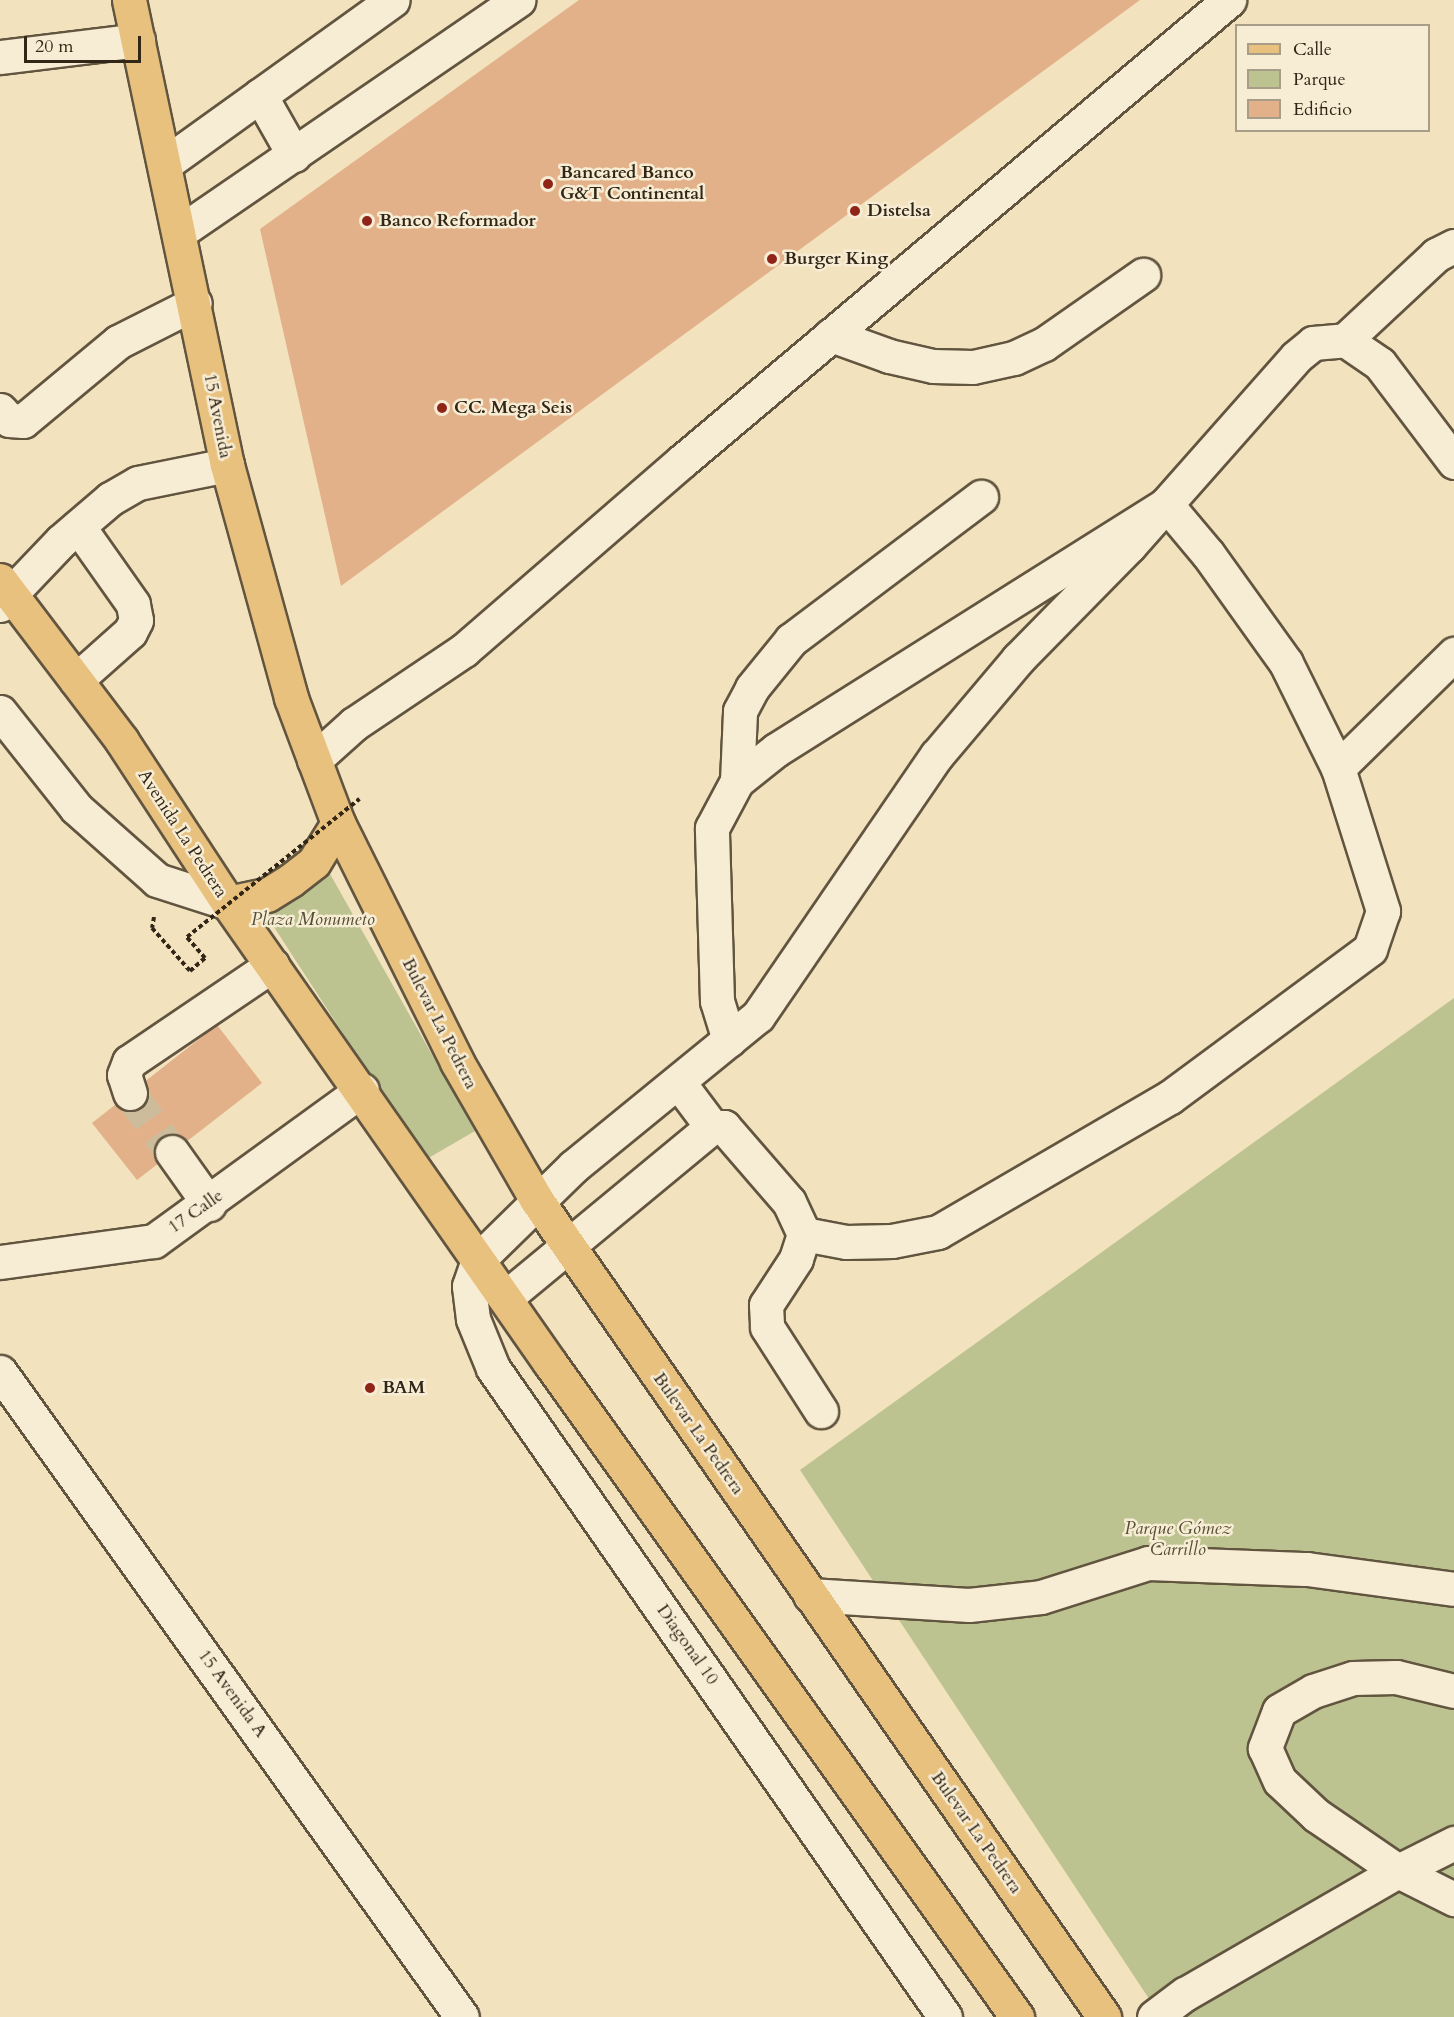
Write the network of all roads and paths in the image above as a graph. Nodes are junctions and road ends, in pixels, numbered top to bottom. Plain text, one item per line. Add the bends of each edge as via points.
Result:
1 (129, 0) edge
2 (393, 0) edge
3 (518, 0) edge
4 (1229, 0) edge
5 (138, 40) junction
6 (0, 57) edge
7 (260, 95) junction
8 (294, 155) junction
9 (166, 163) junction
10 (181, 231) junction
11 (1454, 246) edge
12 (1143, 275) dead end
13 (195, 303) junction
14 (831, 334) junction
15 (1345, 340) junction
16 (0, 410) edge
17 (1454, 462) edge
18 (227, 465) junction
19 (981, 497) dead end
20 (1166, 504) junction
21 (78, 526) junction
22 (4, 594) edge
23 (1454, 654) edge
24 (76, 680) junction
25 (0, 712) edge
26 (314, 760) junction
27 (1338, 768) junction
28 (737, 781) junction
29 (359, 799) dead end
30 (338, 823) junction
31 (228, 903) junction
32 (152, 928) dead end
33 (272, 965) junction
34 (729, 1040) junction
35 (679, 1083) junction
36 (362, 1090) junction
37 (130, 1093) tunnel mouth
38 (712, 1127) junction
39 (172, 1152) tunnel mouth
40 (536, 1199) junction
41 (209, 1204) junction
42 (804, 1234) junction
43 (569, 1246) junction
44 (478, 1260) junction
45 (0, 1262) edge
46 (505, 1298) junction
47 (0, 1372) edge
48 (821, 1411) dead end
49 (1454, 1589) edge
50 (810, 1595) junction
51 (1454, 1691) edge
52 (1454, 1844) edge
53 (1398, 1871) junction
54 (1454, 1899) edge
55 (462, 2017) edge
56 (945, 2017) edge
57 (1017, 2017) edge
58 (1104, 2017) edge
59 (1154, 2017) edge

1 - 5 main road, 15 Avenida
2 - 7 street
3 - 8 street
4 - 14 street
5 - 6 street
5 - 9 main road, 15 Avenida
7 - 8 street
7 - 9 street
8 - 10 street
9 - 10 main road, 15 Avenida
10 - 13 main road, 15 Avenida
11 - 15 street via 1436,255
12 - 14 street via 1044,344 1014,358 973,367 933,366 889,357
13 - 16 street via 118,342 23,421 9,420
13 - 18 main road, 15 Avenida
14 - 26 street via 464,650 354,724
15 - 17 street via 1380,364
15 - 20 street via 1313,343 1296,357
18 - 21 street via 138,483 110,499
18 - 26 main road, 15 Avenida via 291,698
19 - 28 street via 791,640 752,688 740,711
20 - 27 street via 1208,554 1286,663
20 - 28 street via 776,750
20 - 34 street via 1018,659 937,755 758,1016
21 - 22 street
21 - 24 street via 133,604 136,621 130,632
22 - 24 main road, Avenida La Pedrera
23 - 27 street
24 - 31 main road, Avenida La Pedrera via 122,741
25 - 31 street, Avenida La Pedrera via 76,808 157,880
26 - 30 main road, 15 Avenida
27 - 42 street via 1383,911 1370,949 1170,1097 938,1232 892,1241 846,1242
28 - 34 street via 712,828 717,1000
29 - 32 path, bridge via 187,937 205,958 190,970
30 - 31 main road via 314,862 291,880 267,896
30 - 40 main road, Bulevar La Pedrera via 457,1062
31 - 33 main road
33 - 36 main road
33 - 37 street via 129,1062 124,1075
34 - 35 street
35 - 38 street
35 - 40 street
36 - 41 street, 17 Calle
36 - 44 main road
38 - 42 street via 724,1127 734,1135 789,1202
38 - 43 street
39 - 41 street
40 - 43 main road, Bulevar La Pedrera
40 - 44 street
41 - 45 street, 17 Calle via 154,1241
42 - 48 street via 796,1259 766,1305 767,1327
43 - 46 street
43 - 50 main road, Bulevar La Pedrera
44 - 46 main road
44 - 56 street, Diagonal 10 via 469,1286 472,1319 493,1368
46 - 57 main road
47 - 55 street, 15 Avenida A
49 - 50 street via 1307,1569 1148,1563 1041,1597 969,1605
50 - 58 main road, Bulevar La Pedrera
51 - 53 street via 1396,1677 1343,1682 1313,1691 1279,1711 1265,1748 1280,1781 1316,1815
52 - 53 street
53 - 54 street
53 - 59 street via 1185,1994

